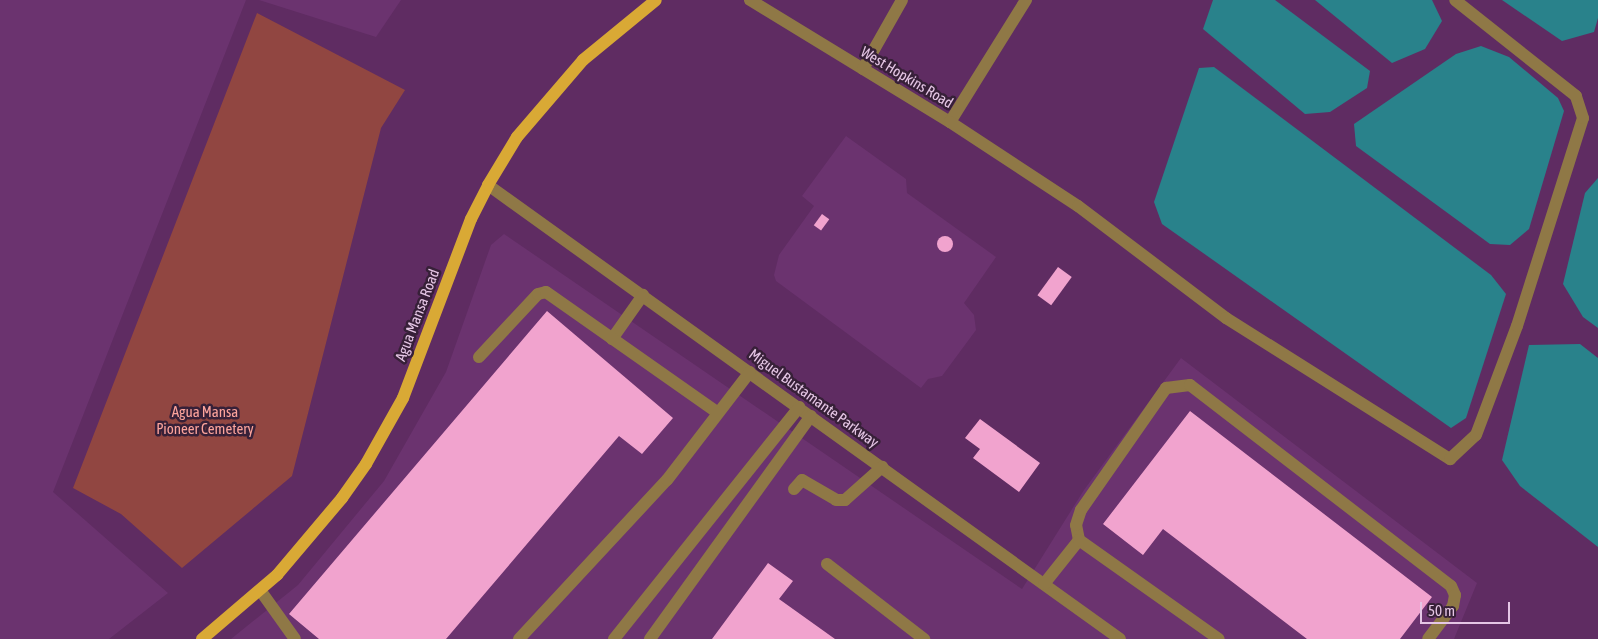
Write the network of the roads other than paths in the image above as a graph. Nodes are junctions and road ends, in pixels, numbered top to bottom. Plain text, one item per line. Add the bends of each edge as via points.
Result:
1 (656, 0) edge
2 (750, 0) edge
3 (902, 0) edge
4 (1026, 0) edge
5 (1455, 0) edge
6 (863, 69) junction
7 (950, 122) junction
8 (488, 185) junction
9 (643, 295) junction
10 (612, 339) junction
11 (479, 358) dead end
12 (750, 372) junction
13 (799, 407) junction
14 (718, 414) junction
15 (811, 416) junction
16 (882, 467) junction
17 (794, 489) dead end
18 (1080, 540) junction
19 (827, 564) dead end
20 (1044, 584) junction
21 (260, 590) junction
22 (202, 639) edge
23 (295, 639) edge
24 (520, 639) edge
25 (614, 639) edge
26 (650, 639) edge
27 (924, 639) edge
28 (1120, 639) edge
29 (1219, 639) edge
30 (1428, 639) edge

1 - 8 main road, Agua Mansa Road via 583,60 544,102
2 - 6 street, West Hopkins Road
3 - 6 street
4 - 7 street, West Hopkins Road
5 - 7 street via 1576,96 1583,118 1517,326 1476,435 1450,459 1226,318 1078,206
6 - 7 street, West Hopkins Road
8 - 9 street, Miguel Bustamante Parkway
8 - 21 main road, Agua Mansa Road via 403,398 384,432 342,498
9 - 10 street
9 - 12 street, Miguel Bustamante Parkway
10 - 11 street via 542,292
10 - 14 street
12 - 13 street, Miguel Bustamante Parkway
12 - 14 street
13 - 15 street, Miguel Bustamante Parkway
13 - 25 street
14 - 24 street via 667,480
15 - 16 street, Miguel Bustamante Parkway
15 - 26 street
16 - 17 street via 858,492 845,500 836,500 802,480
16 - 20 street, Miguel Bustamante Parkway
18 - 20 street
18 - 29 street
18 - 30 street via 1076,525 1081,510 1166,388 1190,385 1451,586 1455,595 1453,606
19 - 27 street
20 - 28 street, Miguel Bustamante Parkway
21 - 22 main road, Agua Mansa Road
21 - 23 street

